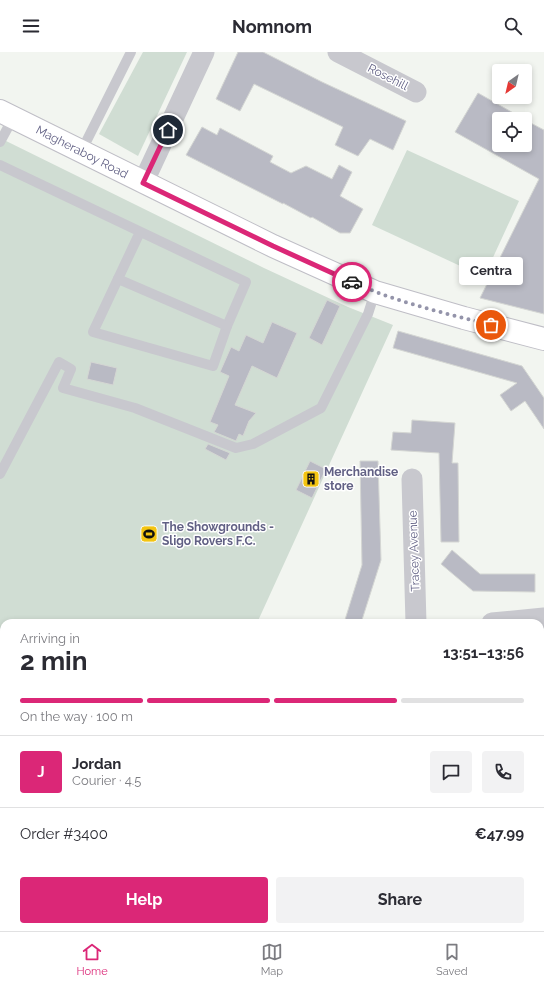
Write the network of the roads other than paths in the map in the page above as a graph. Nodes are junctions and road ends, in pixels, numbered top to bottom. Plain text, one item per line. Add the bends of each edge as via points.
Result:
1 (131, 52) edge
2 (204, 52) edge
3 (338, 52) edge
4 (416, 92) dead end
5 (7, 114) edge
6 (0, 142) edge
7 (81, 152) junction
8 (0, 165) edge
9 (143, 183) junction
10 (140, 232) junction
11 (118, 279) junction
12 (375, 292) junction
13 (227, 326) junction
14 (544, 338) edge
15 (0, 474) edge
16 (412, 479) dead end
17 (544, 618) edge
18 (416, 619) edge
19 (534, 619) edge

1 - 7 lane
2 - 9 street
3 - 4 street, Rosehill
5 - 6 lane
5 - 7 street, Magheraboy Road
7 - 9 street, Magheraboy Road
8 - 10 lane
9 - 12 street, Magheraboy Road
10 - 11 lane
10 - 13 lane via 246,282
11 - 13 lane
11 - 13 lane via 93,332 213,366
12 - 14 street, Magheraboy Road
12 - 15 lane via 368,314 321,408 253,444 236,448 134,408 63,388 71,369 59,362
16 - 18 street, Tracey Avenue
17 - 19 street

